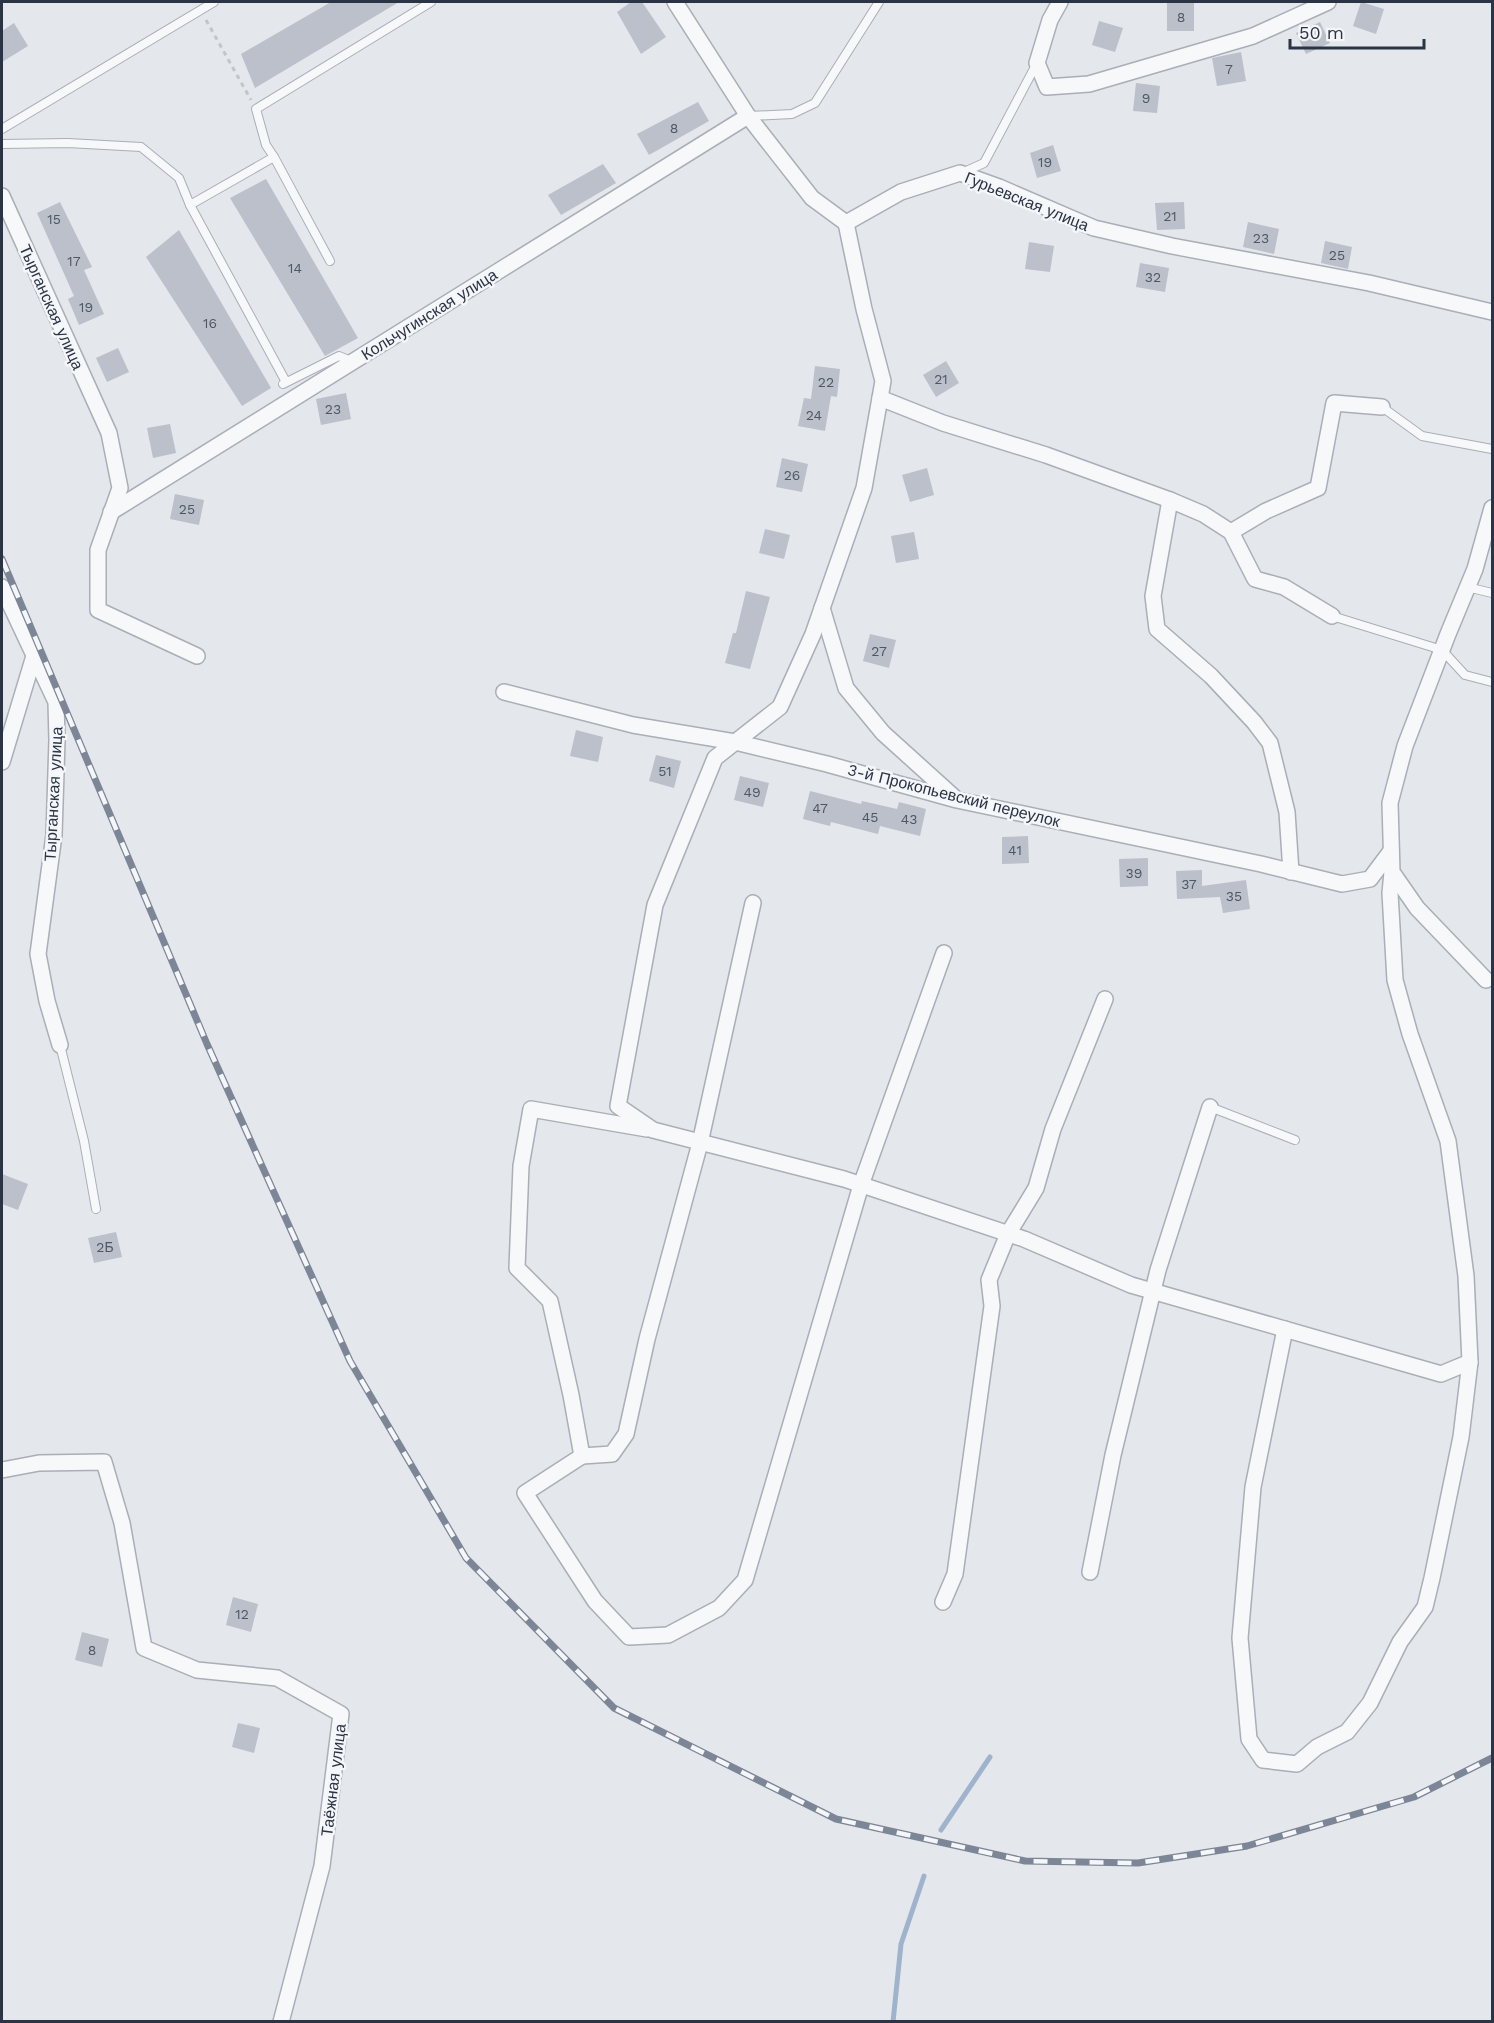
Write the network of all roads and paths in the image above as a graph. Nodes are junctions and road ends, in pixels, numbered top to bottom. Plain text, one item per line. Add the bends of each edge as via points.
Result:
1 (214, 2) edge
2 (431, 2) edge
3 (675, 2) edge
4 (879, 2) edge
5 (1060, 2) edge
6 (1328, 2) edge
7 (200, 10) junction
8 (1037, 63) junction
9 (256, 110) junction
10 (748, 116) junction
11 (2, 129) edge
12 (2, 144) edge
13 (273, 157) junction
14 (960, 173) junction
15 (2, 196) edge
16 (190, 205) junction
17 (846, 223) junction
18 (330, 261) dead end
19 (1492, 312) edge
20 (352, 362) junction
21 (880, 398) junction
22 (1382, 407) joint
23 (1492, 449) edge
24 (1170, 500) junction
25 (1492, 508) edge
26 (111, 512) junction
27 (1231, 532) junction
28 (2, 587) edge
29 (1467, 587) junction
30 (1492, 593) edge
31 (822, 608) junction
32 (1332, 616) joint
33 (1442, 650) junction
34 (34, 656) junction
35 (197, 656) dead end
36 (1492, 682) edge
37 (504, 692) dead end
38 (735, 742) junction
39 (2, 762) edge
40 (957, 800) junction
41 (1391, 851) junction
42 (1291, 872) junction
43 (1392, 872) junction
44 (753, 903) dead end
45 (944, 953) dead end
46 (1486, 980) dead end
47 (1106, 999) dead end
48 (60, 1045) joint
49 (1210, 1107) joint
50 (653, 1130) junction
51 (1295, 1140) dead end
52 (700, 1143) junction
53 (861, 1185) junction
54 (96, 1209) dead end
55 (1008, 1234) junction
56 (1154, 1292) junction
57 (1285, 1329) junction
58 (1470, 1362) junction
59 (582, 1456) junction
60 (2, 1470) edge
61 (1090, 1572) dead end
62 (943, 1602) dead end
63 (281, 2022) edge

1 - 7 lane
2 - 9 lane
3 - 10 street
4 - 10 lane via 815,103 792,114
5 - 8 street via 1050,20
6 - 8 street via 1253,36 1089,84 1047,87
7 - 9 path
7 - 11 lane
8 - 14 lane via 984,163
9 - 13 lane
10 - 17 street via 812,198
10 - 20 street, Кольчугинская улица
12 - 16 lane via 141,147 179,178
13 - 16 lane
13 - 18 lane
14 - 17 street, Гурьевская улица via 901,192
14 - 19 street, Гурьевская улица via 1094,228
15 - 26 street, Тырганская улица via 109,433 120,488
16 - 20 lane via 285,383 339,356
17 - 21 street via 883,381
20 - 26 street, Кольчугинская улица
21 - 24 street
21 - 31 street via 864,488
22 - 23 lane via 1422,436
22 - 27 street via 1334,403 1318,488
24 - 27 street
24 - 42 street via 1153,596 1156,629 1212,676 1270,743 1287,812
25 - 29 street
26 - 35 street via 98,550 98,610
27 - 32 street via 1255,579 1284,587
28 - 34 street, Тырганская улица
29 - 30 lane
29 - 33 street
31 - 38 street via 780,707
31 - 40 street via 846,688 883,733
32 - 33 lane
33 - 36 lane via 1465,675
33 - 41 street via 1405,746 1390,803
34 - 39 street
34 - 48 street, Тырганская улица via 56,702 54,836 38,954
37 - 38 street, 3-й Прокопьевский переулок via 633,725
38 - 40 street, 3-й Прокопьевский переулок
38 - 50 street via 715,758 656,905 618,1106
40 - 42 street, 3-й Прокопьевский переулок
41 - 42 street, 3-й Прокопьевский переулок via 1370,879 1341,884
41 - 43 street
43 - 46 street via 1417,908
43 - 58 street via 1395,980 1448,1142 1466,1276
44 - 52 street
45 - 53 street
47 - 55 street via 1053,1129 1036,1188
48 - 54 lane
49 - 51 lane
49 - 56 street
50 - 52 street
50 - 59 street via 531,1109 520,1166 517,1268 550,1301
52 - 53 street
52 - 59 street via 647,1339 626,1434 612,1454
53 - 55 street
53 - 59 street via 745,1580 719,1608 668,1635 629,1636 595,1601 525,1493
55 - 56 street
55 - 62 street via 988,1280 992,1306 955,1574
56 - 57 street
56 - 61 street via 1113,1455
57 - 58 street via 1441,1374
57 - 58 street via 1253,1487 1240,1638 1249,1739 1263,1760 1297,1764 1317,1747 1347,1732 1370,1703 1400,1642 1425,1607 1461,1437
60 - 63 street, Таёжная улица via 39,1463 104,1462 122,1523 144,1648 197,1670 278,1678 341,1714 322,1866

